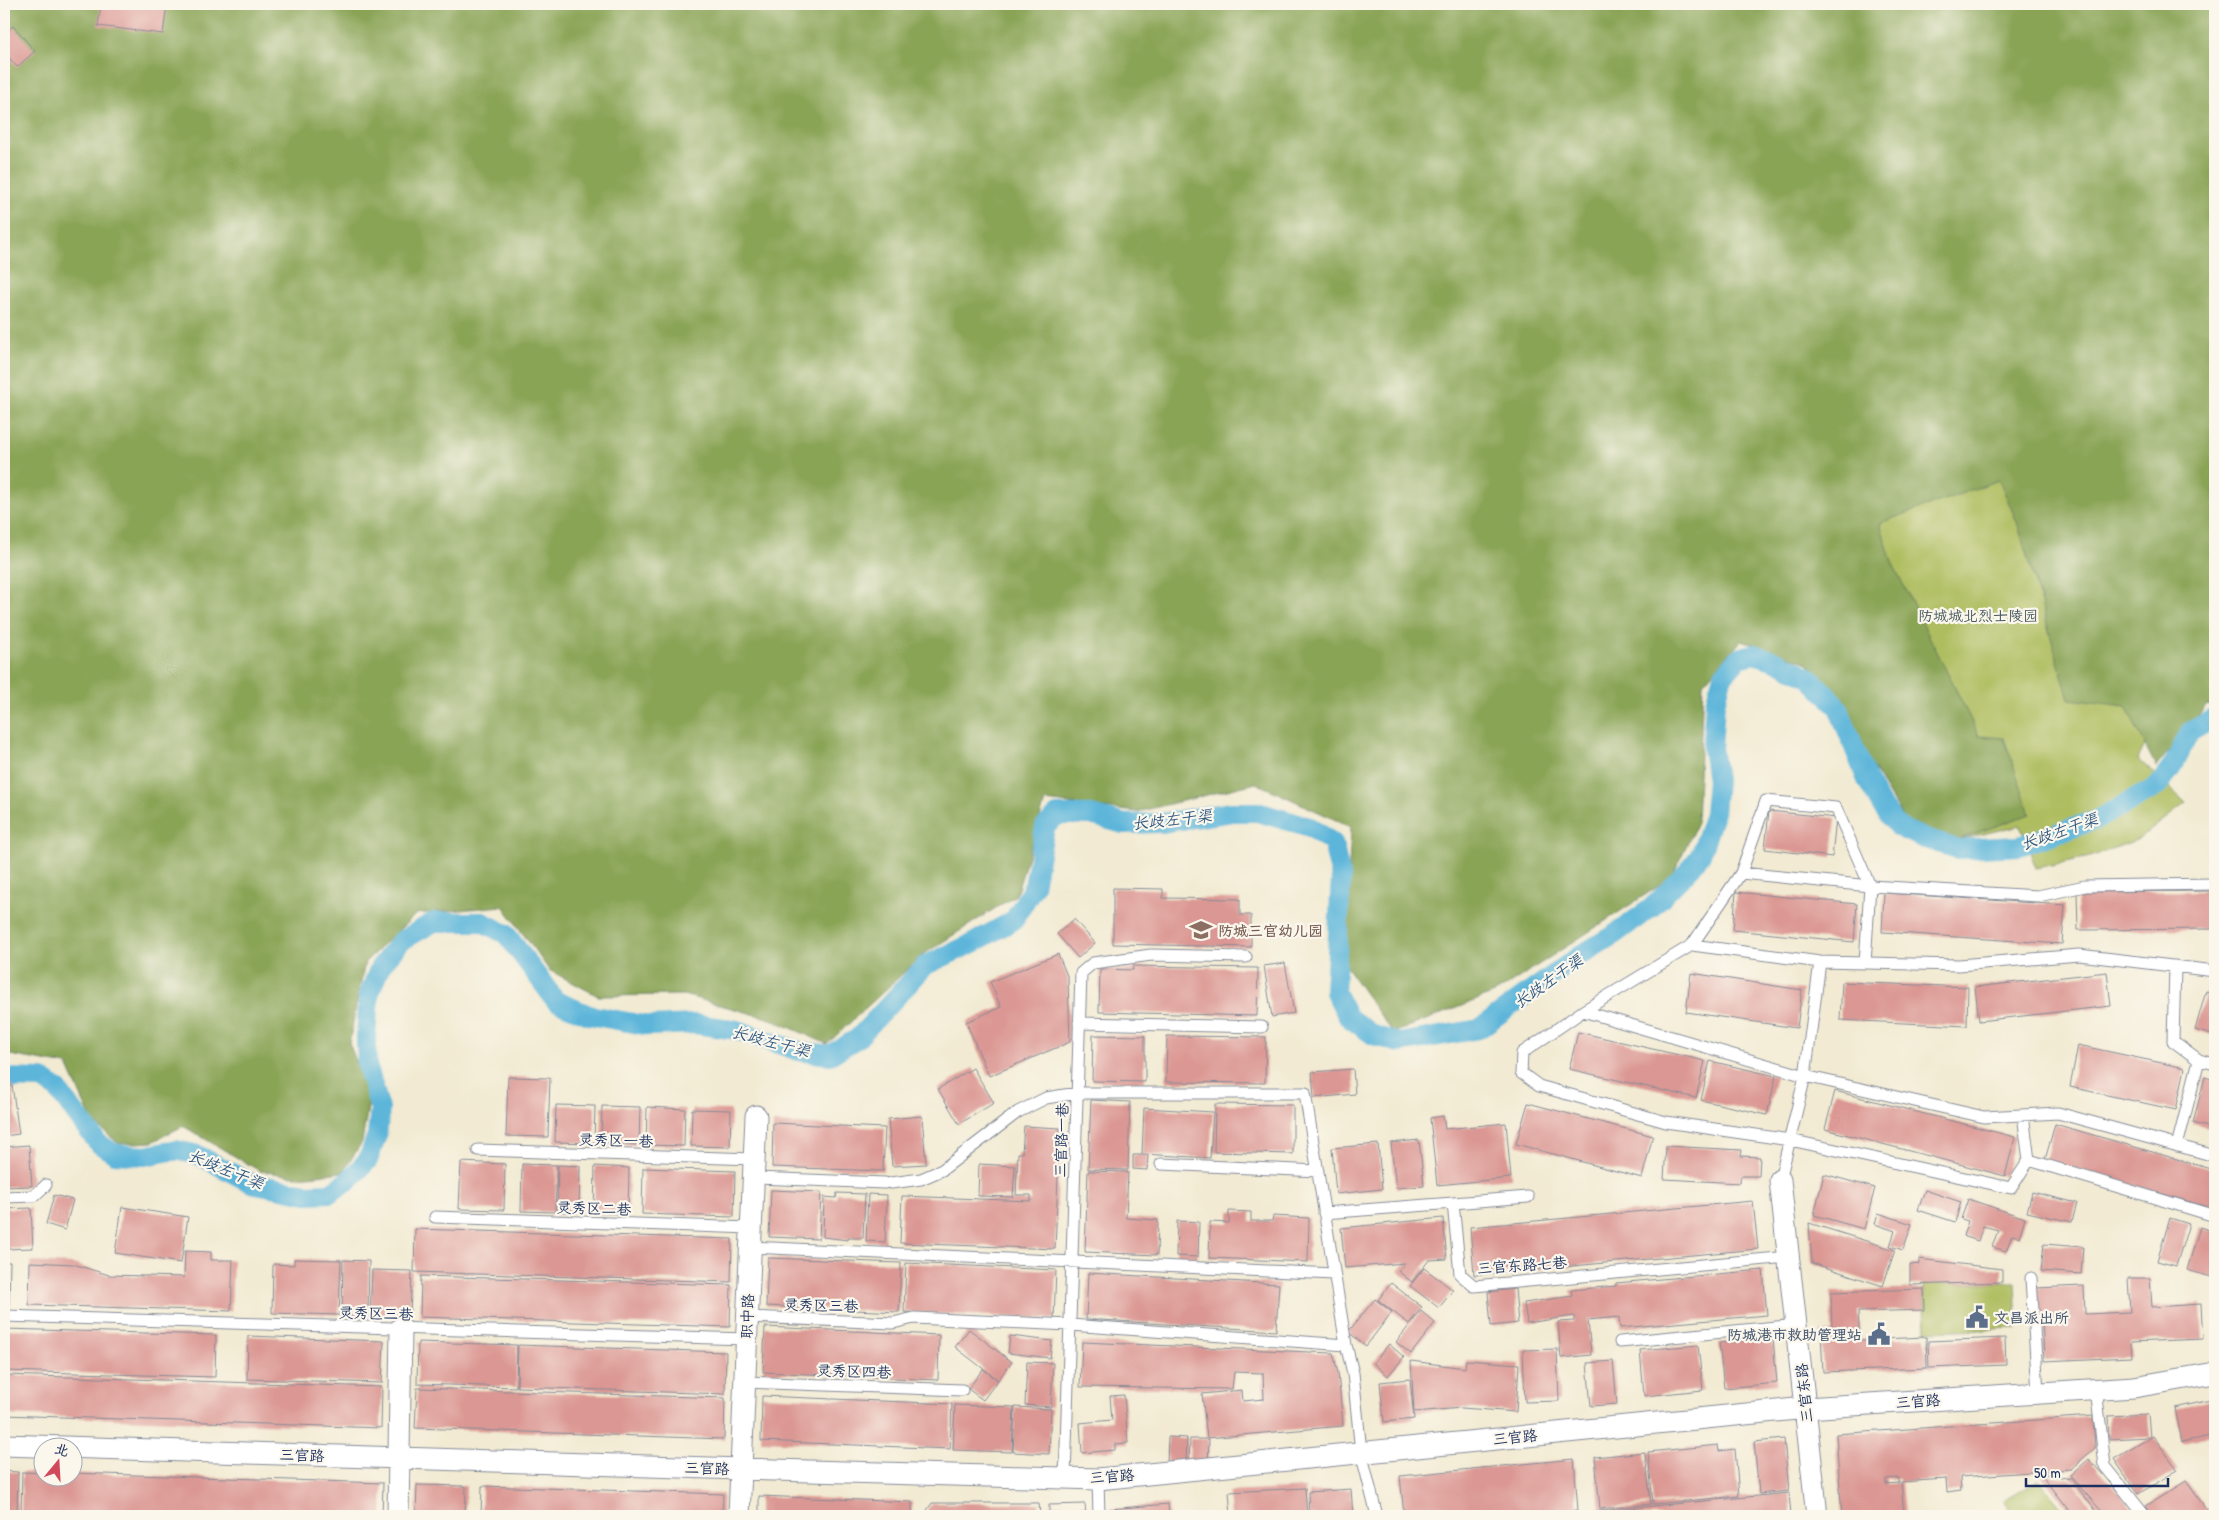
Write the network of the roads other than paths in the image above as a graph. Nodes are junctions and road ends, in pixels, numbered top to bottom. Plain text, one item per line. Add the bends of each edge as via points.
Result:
1 (1741, 873) junction
2 (2215, 884) edge
3 (1870, 886) junction
4 (1692, 945) junction
5 (1246, 957) dead end
6 (1820, 962) junction
7 (1865, 963) junction
8 (2175, 966) junction
9 (2215, 971) edge
10 (1583, 1010) junction
11 (1079, 1023) junction
12 (1262, 1027) dead end
13 (2199, 1060) junction
14 (2215, 1064) edge
15 (1805, 1076) junction
16 (1077, 1093) junction
17 (2023, 1115) junction
18 (756, 1116) dead end
19 (1790, 1140) junction
20 (2177, 1146) junction
21 (478, 1150) dead end
22 (2215, 1156) edge
23 (2029, 1160) junction
24 (1161, 1164) dead end
25 (754, 1169) junction
26 (1318, 1171) junction
27 (1780, 1180) joint
28 (46, 1185) dead end
29 (4, 1197) edge
30 (1528, 1197) dead end
31 (1453, 1203) junction
32 (1324, 1214) junction
33 (2215, 1216) edge
34 (435, 1218) dead end
35 (751, 1238) junction
36 (1789, 1257) junction
37 (1072, 1261) junction
38 (1334, 1274) junction
39 (2031, 1278) dead end
40 (4, 1316) edge
41 (747, 1316) junction
42 (1070, 1325) junction
43 (1797, 1325) junction
44 (401, 1328) junction
45 (746, 1339) junction
46 (1620, 1342) dead end
47 (1346, 1345) junction
48 (2215, 1373) edge
49 (744, 1382) junction
50 (962, 1390) dead end
51 (2096, 1390) junction
52 (2038, 1393) junction
53 (1806, 1408) junction
54 (4, 1445) edge
55 (1362, 1452) junction
56 (399, 1458) junction
57 (741, 1469) junction
58 (1065, 1478) junction
59 (1098, 1479) junction
60 (398, 1516) edge
61 (739, 1516) edge
62 (1099, 1516) edge
63 (1377, 1516) edge
64 (1817, 1516) edge
65 (2145, 1516) edge

1 - 3 lane
1 - 3 lane via 1766,801 1836,808
1 - 4 lane
2 - 3 lane via 2085,886 2038,896
3 - 7 lane
4 - 6 lane
4 - 10 lane
5 - 11 lane, 三官路一巷 via 1151,955 1093,964 1081,972
6 - 7 lane
6 - 15 lane
7 - 8 lane via 1959,965 2078,955
8 - 9 lane
8 - 13 lane via 2173,1042
10 - 15 lane
10 - 19 lane via 1522,1053 1521,1073 1539,1086 1666,1122
11 - 12 lane
11 - 16 lane, 三官路一巷
13 - 14 lane
13 - 20 lane
15 - 17 lane via 1984,1117
15 - 19 lane
16 - 25 lane, 灵秀区一巷 via 1046,1098 1018,1112 942,1170 921,1179 888,1183
16 - 26 lane, 灵秀区一巷 via 1305,1093
16 - 37 lane, 三官路一巷
17 - 20 lane via 2058,1113
17 - 23 lane
18 - 25 street, 职中路
19 - 23 lane via 2011,1188
19 - 27 lane
20 - 22 lane
21 - 25 lane, 灵秀区一巷
23 - 33 lane
24 - 26 lane
25 - 35 street, 职中路
26 - 32 lane
27 - 36 street, 三官东路
28 - 29 lane via 34,1196
30 - 31 lane
31 - 32 lane
31 - 36 lane, 三官东路七巷 via 1460,1274 1474,1286
32 - 38 lane
34 - 35 lane, 灵秀区二巷
35 - 37 lane, 灵秀区二巷 via 893,1253
35 - 41 street, 职中路
36 - 43 street, 三官东路
37 - 38 lane, 灵秀区二巷
37 - 42 lane, 三官路一巷
38 - 47 lane
39 - 52 lane
40 - 44 lane, 灵秀区三巷
41 - 42 lane, 灵秀区三巷 via 893,1323 914,1318
41 - 45 street, 职中路
42 - 47 lane, 灵秀区三巷
42 - 58 lane, 三官路一巷
43 - 46 lane
43 - 53 street, 三官东路
44 - 45 lane, 灵秀区三巷
44 - 56 street
45 - 49 street, 职中路
47 - 55 lane via 1353,1373
48 - 51 street, 三官路
49 - 50 lane, 灵秀区四巷
49 - 57 street, 职中路
51 - 52 street, 三官路
51 - 65 lane via 2105,1466
52 - 53 street, 三官路
53 - 55 street, 三官路
53 - 64 street, 三官东路
54 - 56 street, 三官路
55 - 59 street, 三官路
55 - 63 lane
56 - 57 street, 三官路
56 - 60 street
57 - 58 street, 三官路
57 - 61 street, 职中路
58 - 59 street, 三官路
59 - 62 lane

